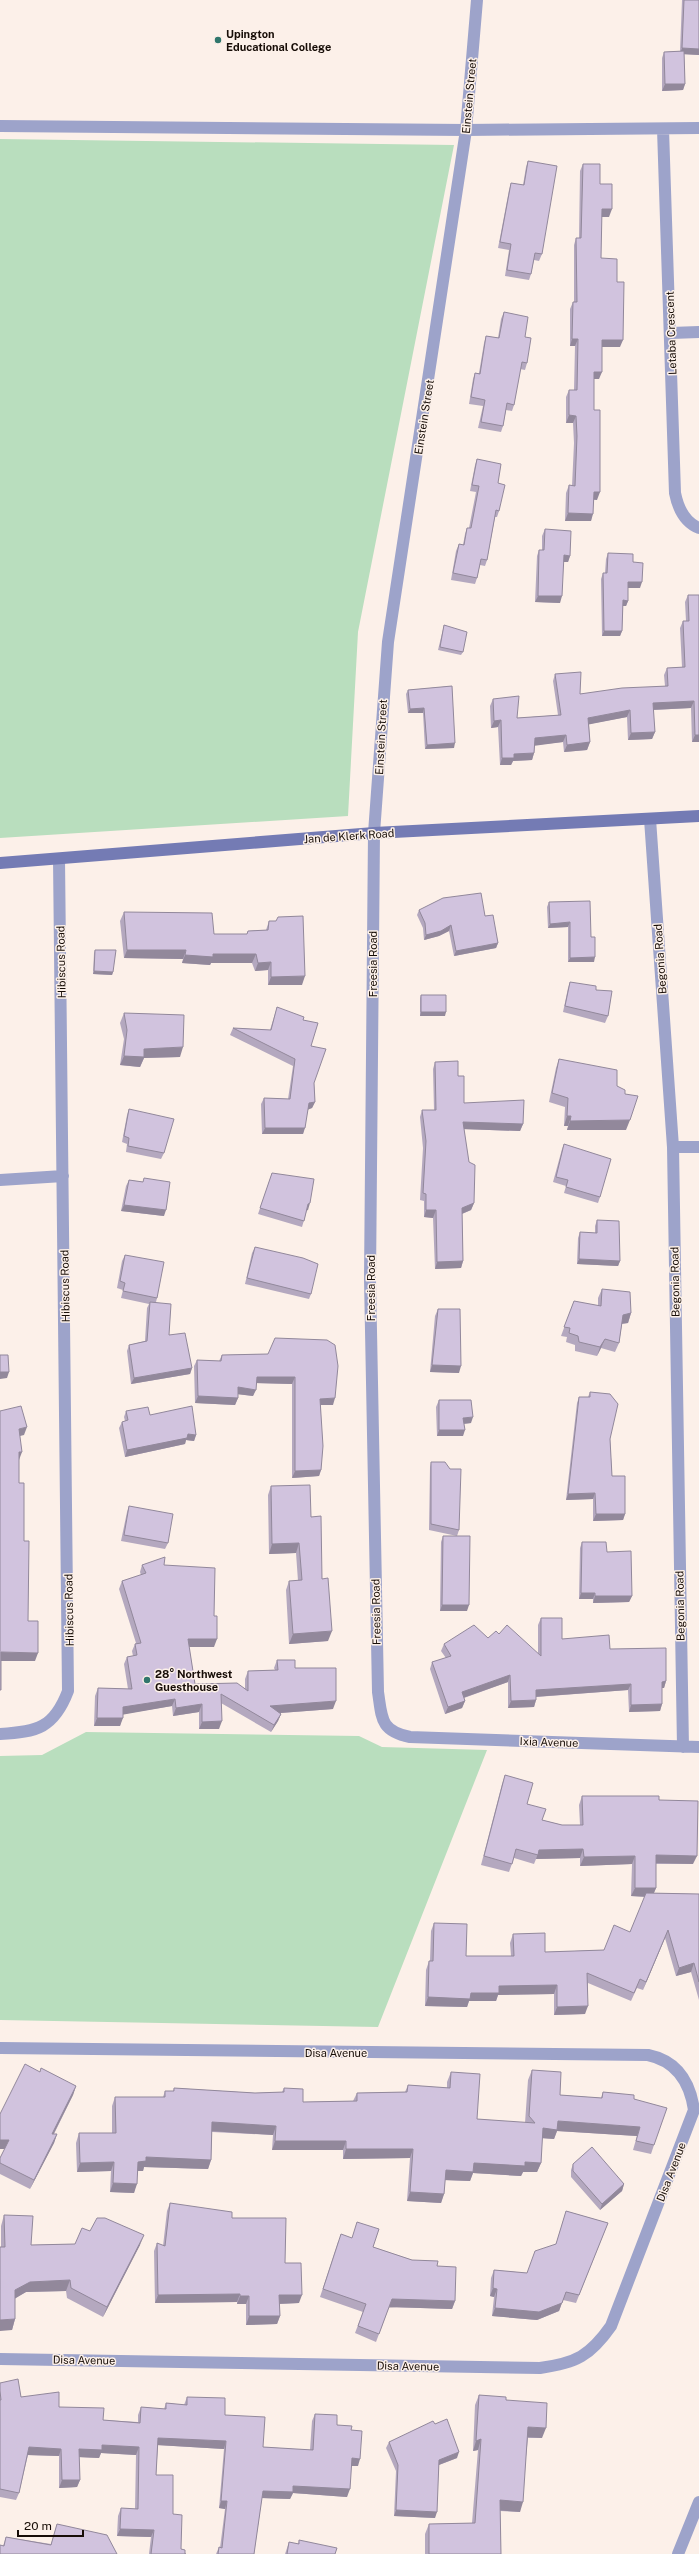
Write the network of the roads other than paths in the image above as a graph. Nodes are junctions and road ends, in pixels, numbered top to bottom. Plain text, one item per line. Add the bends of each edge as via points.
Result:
1 (477, 0) edge
2 (0, 126) edge
3 (699, 128) edge
4 (663, 129) junction
5 (466, 130) junction
6 (699, 332) edge
7 (671, 333) junction
8 (699, 528) edge
9 (699, 816) edge
10 (650, 819) junction
11 (374, 833) junction
12 (59, 859) junction
13 (0, 863) edge
14 (673, 1147) junction
15 (699, 1147) edge
16 (63, 1176) junction
17 (0, 1180) edge
18 (0, 1734) edge
19 (399, 1734) joint
20 (682, 1746) junction
21 (699, 1747) edge
22 (0, 2048) edge
23 (0, 2359) edge
24 (699, 2502) edge
25 (678, 2554) edge

1 - 5 street, Einstein Street
2 - 5 street
3 - 4 street
4 - 5 street
4 - 7 street, Letaba Crescent
5 - 11 street, Einstein Street via 388,642
6 - 7 street
7 - 8 street, Letaba Crescent via 675,493 682,513
9 - 10 street, Jan de Klerk Road
10 - 11 street, Jan de Klerk Road
10 - 14 street, Begonia Road
11 - 12 street, Jan de Klerk Road
11 - 19 street, Freesia Road via 370,1279 378,1692 383,1722
12 - 13 street, Jan de Klerk Road
12 - 16 street, Hibiscus Road
14 - 15 street
14 - 20 street, Begonia Road
16 - 17 street
16 - 18 street, Hibiscus Road via 68,1691 59,1711 36,1730
19 - 20 street, Ixia Avenue via 420,1738
20 - 21 street, Ixia Avenue
22 - 23 street, Disa Avenue via 648,2055 668,2061 685,2078 694,2110 611,2326 595,2348 578,2360 540,2368
24 - 25 street

